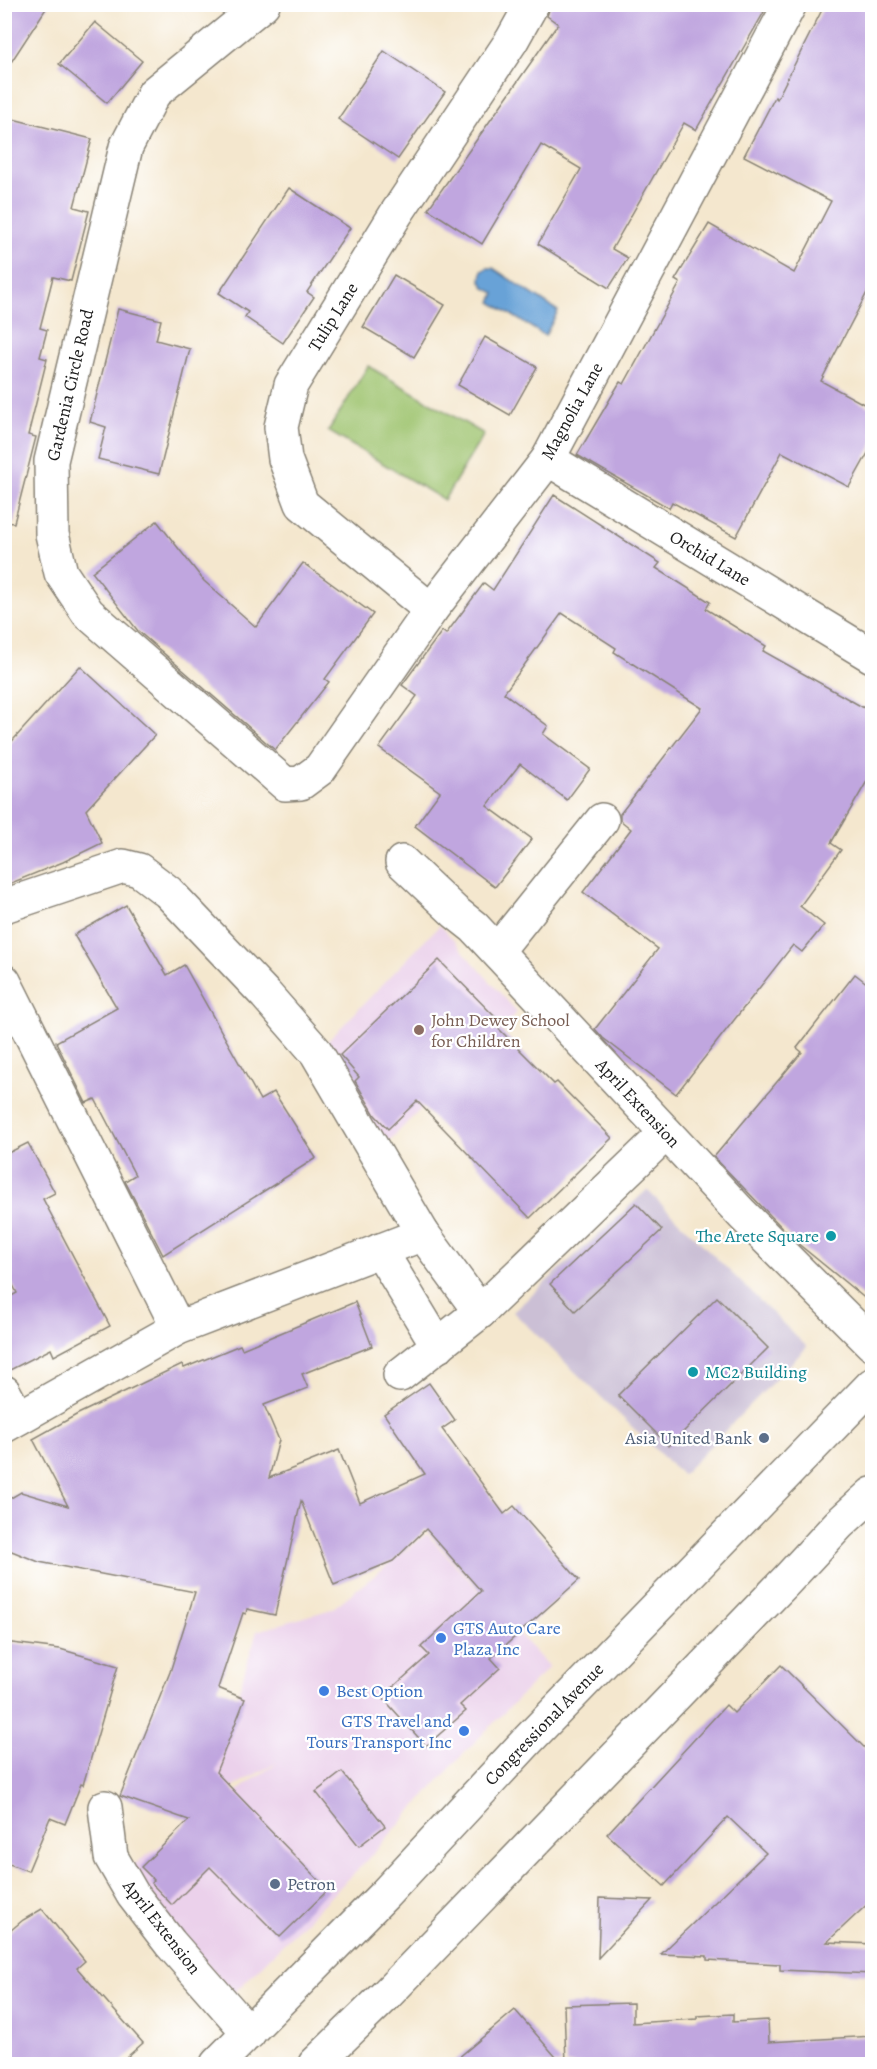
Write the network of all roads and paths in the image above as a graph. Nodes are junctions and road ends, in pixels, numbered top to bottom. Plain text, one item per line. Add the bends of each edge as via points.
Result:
1 (263, 4) edge
2 (532, 4) edge
3 (790, 4) edge
4 (548, 459) junction
5 (431, 610) junction
6 (873, 656) edge
7 (301, 783) joint
8 (602, 820) dead end
9 (402, 862) dead end
10 (4, 906) edge
11 (497, 951) junction
12 (4, 981) edge
13 (666, 1134) junction
14 (423, 1234) junction
15 (380, 1250) junction
16 (480, 1312) junction
17 (178, 1328) junction
18 (873, 1344) edge
19 (438, 1346) junction
20 (400, 1375) dead end
21 (873, 1385) edge
22 (9, 1412) edge
23 (873, 1494) edge
24 (105, 1807) dead end
25 (249, 2033) junction
26 (217, 2064) edge
27 (315, 2064) edge

1 - 7 street, Gardenia Circle Road via 154,93 126,147 51,461 52,534 61,573 88,613 285,784
2 - 5 street, Tulip Lane via 291,385 281,428 285,459 302,504
3 - 4 street, Magnolia Lane
4 - 5 street, Magnolia Lane
4 - 6 street, Orchid Lane
5 - 7 street, Magnolia Lane via 320,770
8 - 11 street
9 - 11 street, April Extension
10 - 14 street via 123,866 139,870 168,892 316,1052
11 - 13 street, April Extension
12 - 17 street
13 - 16 street
13 - 18 street, April Extension
14 - 15 street
14 - 16 street
15 - 17 street
15 - 19 street
16 - 19 street
17 - 22 street
19 - 20 street
21 - 25 street, Congressional Avenue
23 - 27 street via 839,1524
24 - 25 street, April Extension via 111,1857 133,1895
25 - 26 street, Congressional Avenue

